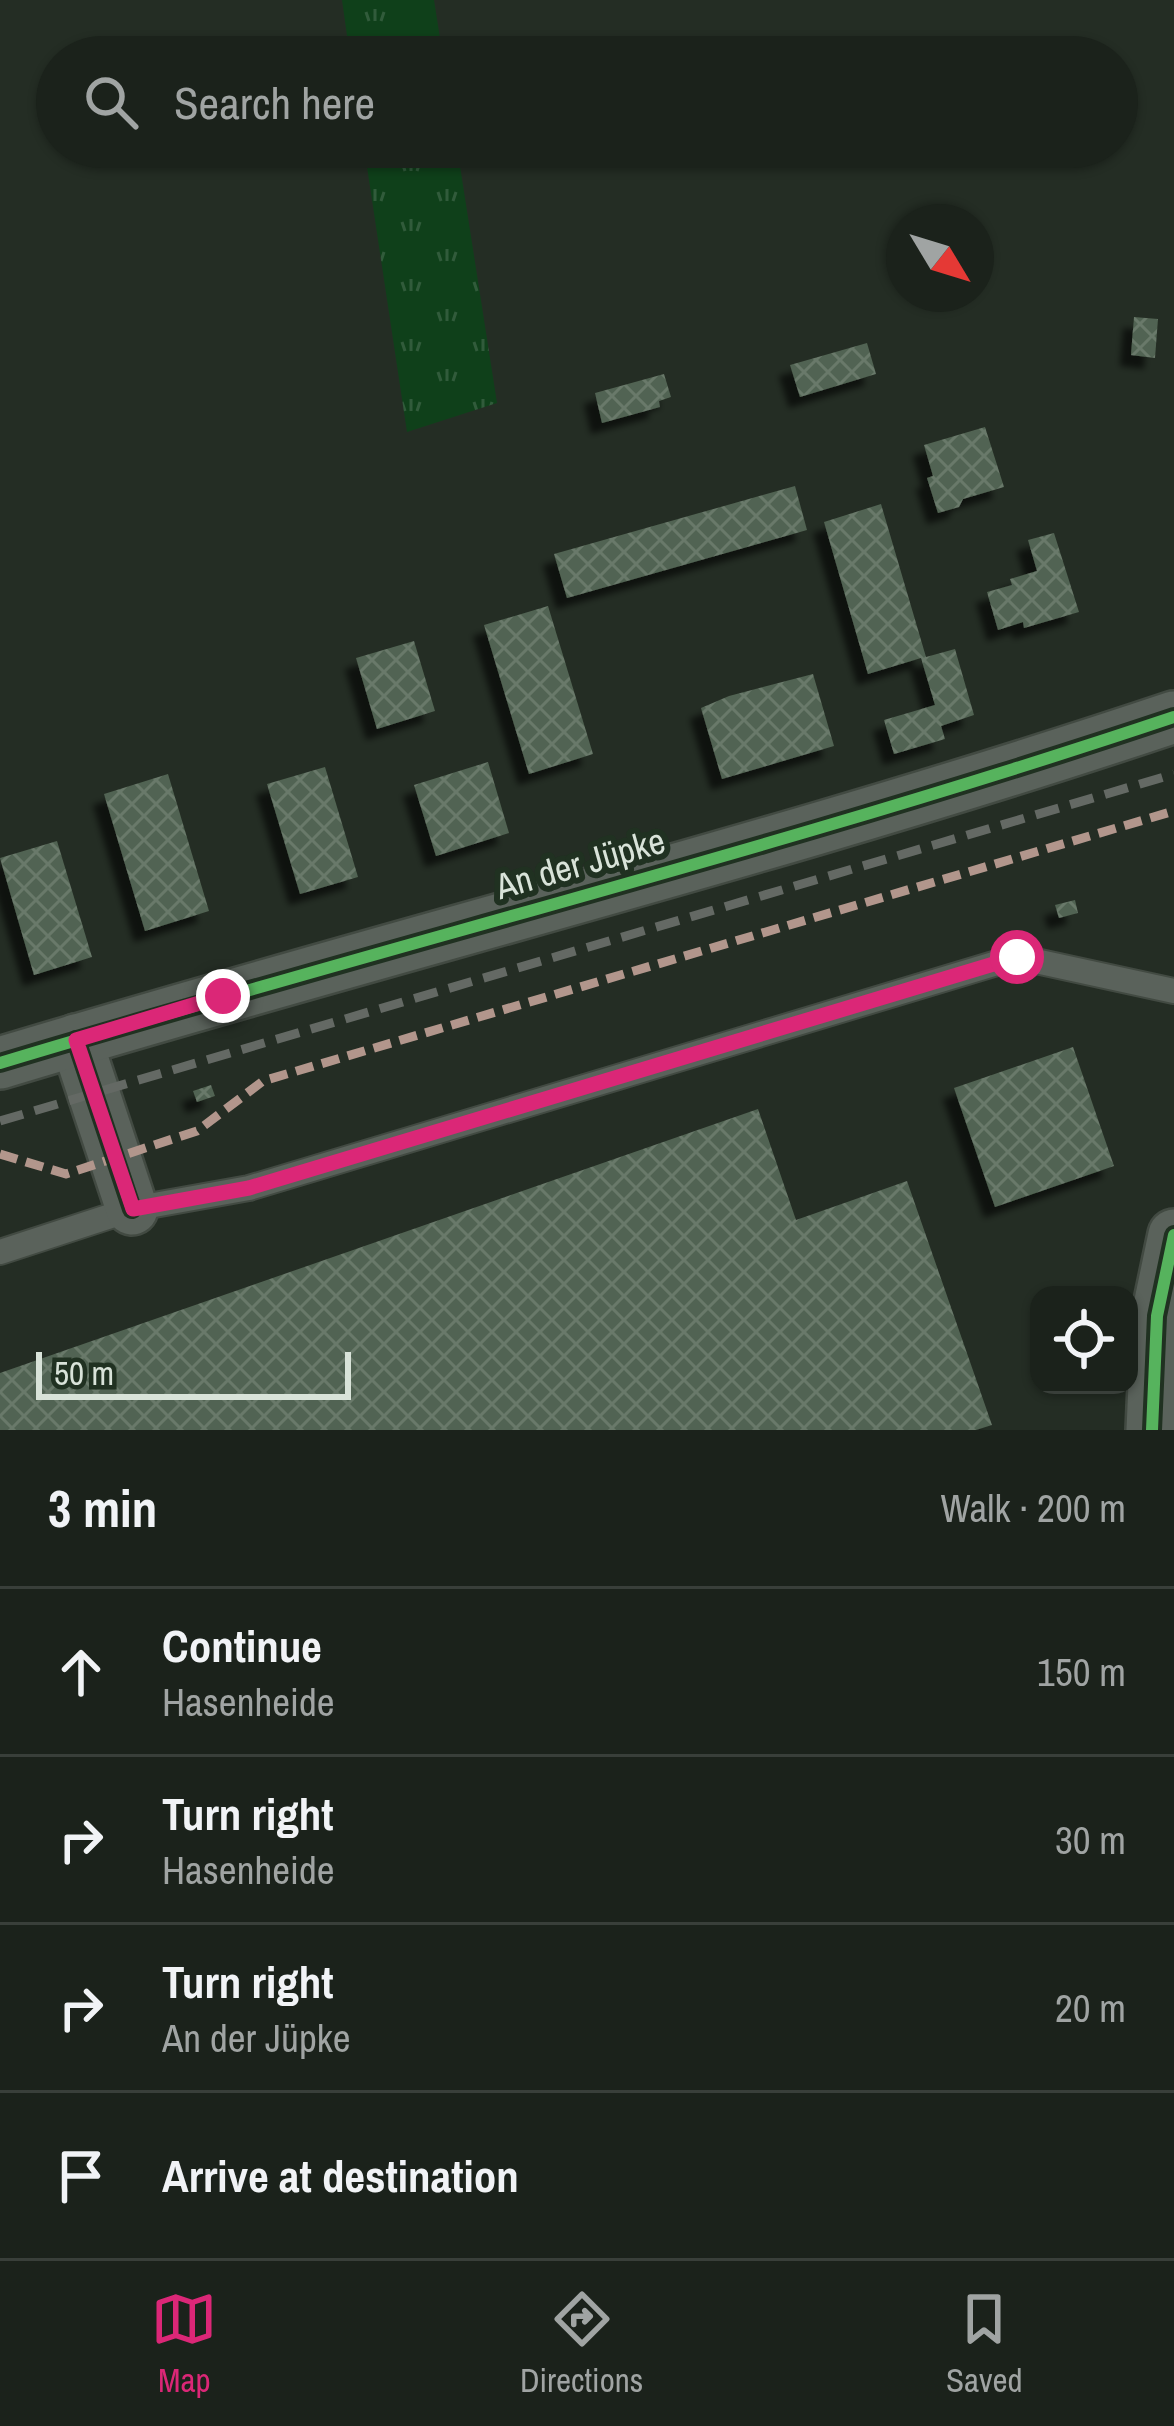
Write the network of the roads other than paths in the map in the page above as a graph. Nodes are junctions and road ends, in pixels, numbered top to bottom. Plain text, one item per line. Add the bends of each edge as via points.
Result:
1 (1174, 717) edge
2 (1174, 991) edge
3 (76, 1040) junction
4 (0, 1064) edge
5 (133, 1209) junction
6 (1174, 1235) edge
7 (0, 1252) edge
8 (1152, 1430) edge

1 - 3 street, An der Jüpke
2 - 5 lane via 1017,957 249,1188
3 - 4 street, An der Jüpke
3 - 5 street
5 - 7 lane
6 - 8 street via 1157,1316

